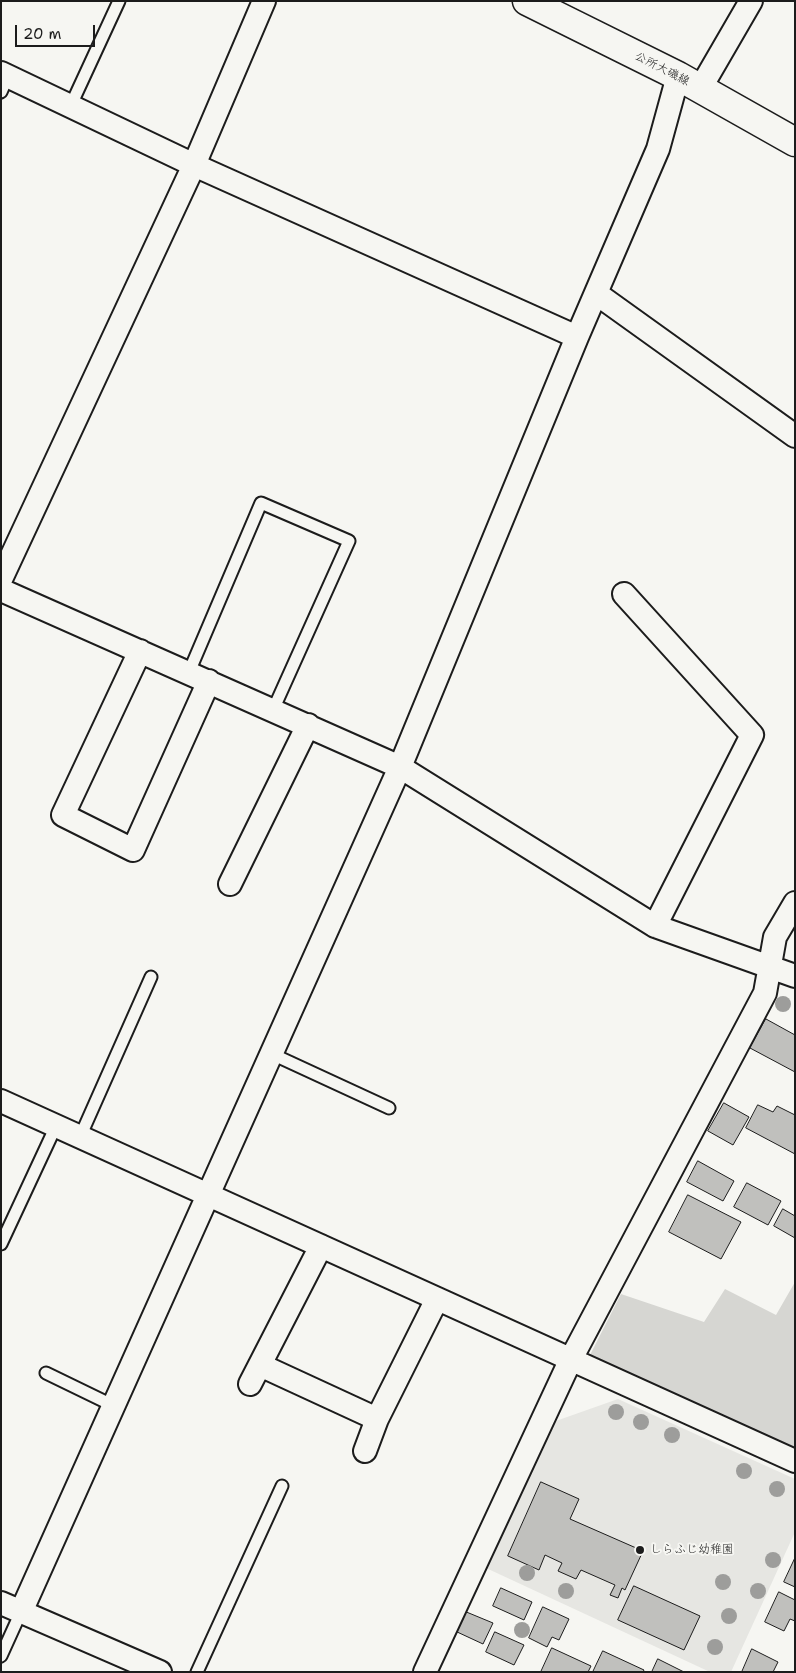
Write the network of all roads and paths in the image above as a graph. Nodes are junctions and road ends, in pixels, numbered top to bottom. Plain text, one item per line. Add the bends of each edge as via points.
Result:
1 (119, 1) edge
2 (264, 1) edge
3 (526, 1) edge
4 (751, 1) edge
5 (4, 80) edge
6 (689, 83) junction
7 (71, 105) junction
8 (795, 142) edge
9 (194, 165) junction
10 (597, 294) junction
11 (578, 337) junction
12 (795, 436) edge
13 (1, 579) edge
14 (1, 590) edge
15 (624, 594) dead end
16 (140, 651) junction
17 (199, 677) junction
18 (273, 710) junction
19 (308, 725) junction
20 (400, 767) junction
21 (230, 884) dead end
22 (795, 902) edge
23 (655, 926) junction
24 (769, 968) junction
25 (795, 976) edge
26 (151, 977) dead end
27 (272, 1054) junction
28 (1, 1101) edge
29 (389, 1108) dead end
30 (56, 1126) junction
31 (80, 1137) junction
32 (208, 1195) junction
33 (1, 1244) edge
34 (321, 1246) junction
35 (437, 1299) junction
36 (571, 1359) junction
37 (46, 1373) dead end
38 (114, 1406) junction
39 (377, 1419) junction
40 (364, 1451) dead end
41 (795, 1461) edge
42 (282, 1486) dead end
43 (11, 1608) edge
44 (1, 1656) edge
45 (160, 1672) edge
46 (197, 1672) edge
47 (425, 1672) edge

1 - 7 lane
2 - 9 street
3 - 6 main road, 公所大磯線
4 - 6 street
5 - 7 street
6 - 8 main road, 公所大磯線
6 - 10 street
7 - 9 street
9 - 11 street
9 - 13 street
10 - 11 street
10 - 12 street
11 - 20 street
14 - 16 street
15 - 23 street via 752,735
16 - 17 street
16 - 17 street via 63,815 132,850
17 - 18 street
17 - 18 lane via 261,504 349,541
18 - 19 street
19 - 20 street
19 - 21 street
20 - 23 street
20 - 27 street
22 - 24 street via 775,937
23 - 24 street
24 - 25 street
24 - 36 street via 765,993
26 - 31 lane
27 - 29 lane
27 - 32 street
28 - 30 street
30 - 31 street
30 - 33 lane
31 - 32 street
32 - 34 street
32 - 38 street
34 - 35 street
34 - 39 street via 255,1375
35 - 36 street
35 - 39 street
36 - 41 street
36 - 47 street
37 - 38 lane
38 - 43 street
39 - 40 street
42 - 46 lane
43 - 44 lane
43 - 45 street

